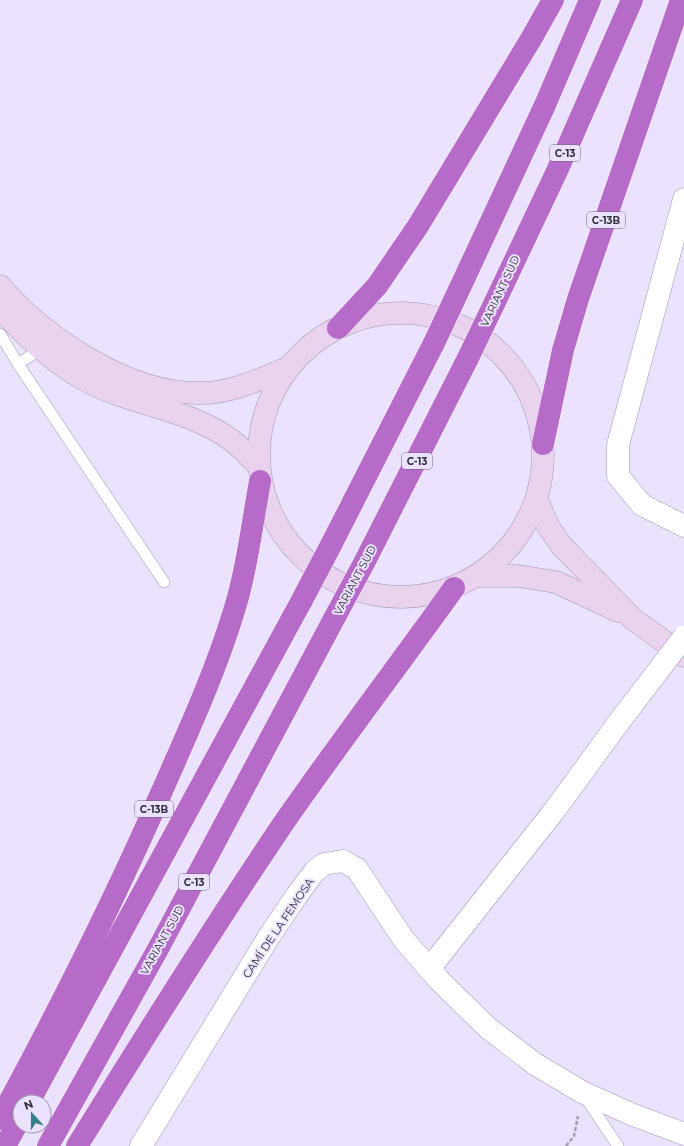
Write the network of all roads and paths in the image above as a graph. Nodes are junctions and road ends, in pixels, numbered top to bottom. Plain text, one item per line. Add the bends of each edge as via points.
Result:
1 (553, 0) edge
2 (590, 0) edge
3 (632, 0) edge
4 (681, 0) edge
5 (684, 199) edge
6 (0, 286) edge
7 (0, 308) edge
8 (338, 328) junction
9 (0, 334) edge
10 (43, 351) junction
11 (18, 364) junction
12 (288, 368) junction
13 (169, 390) junction
14 (543, 444) junction
15 (259, 473) junction
16 (537, 499) junction
17 (684, 526) edge
18 (477, 576) junction
19 (164, 582) dead end
20 (454, 588) junction
21 (633, 619) junction
22 (684, 637) edge
23 (684, 656) edge
24 (429, 969) junction
25 (582, 1092) junction
26 (34, 1094) edge
27 (0, 1119) edge
28 (12, 1133) edge
29 (684, 1134) edge
30 (5, 1146) edge
31 (48, 1146) edge
32 (77, 1146) edge
33 (141, 1146) edge
34 (566, 1146) edge
35 (618, 1146) edge

1 - 8 highway via 418,226 377,286
2 - 26 highway, bridge via 546,104 434,343 302,600
3 - 31 highway, VARIANT SUD / C-13, bridge via 557,171 468,358 364,562 177,914
4 - 14 highway, C-13B via 578,299 563,350
5 - 17 street via 618,446 618,476 642,505
6 - 13 main road via 48,330 89,358 129,378
7 - 10 main road
8 - 12 main road via 303,352
8 - 14 main road via 379,314 422,314 442,319 481,337 512,366 524,383 534,402
9 - 11 lane
10 - 11 lane
10 - 13 main road via 54,351 66,356 125,387 151,392
10 - 15 main road via 64,367 101,388 184,417 218,432 231,440
11 - 19 lane
12 - 13 main road via 236,388 217,392
12 - 15 main road via 277,385 262,424 258,444
14 - 16 main road via 542,472
15 - 20 main road via 265,500 282,535 294,550 323,575 358,592 396,598 416,597
15 - 27 highway, C-13B via 242,580 202,701 106,912
16 - 18 main road via 511,545
16 - 21 main road via 548,526 561,545
18 - 20 main road
18 - 21 main road via 518,576 556,582
20 - 32 highway via 360,713 251,871
21 - 23 main road
22 - 24 street, bridge via 554,811
24 - 25 street, CAMÍ DE LA FEMOSA via 488,1028 535,1064
24 - 33 street, CAMÍ DE LA FEMOSA via 404,940 357,869 343,861 324,864 315,871 270,935
25 - 29 street, CAMÍ DE LA FEMOSA
25 - 34 path via 574,1136
25 - 35 lane
28 - 30 highway

